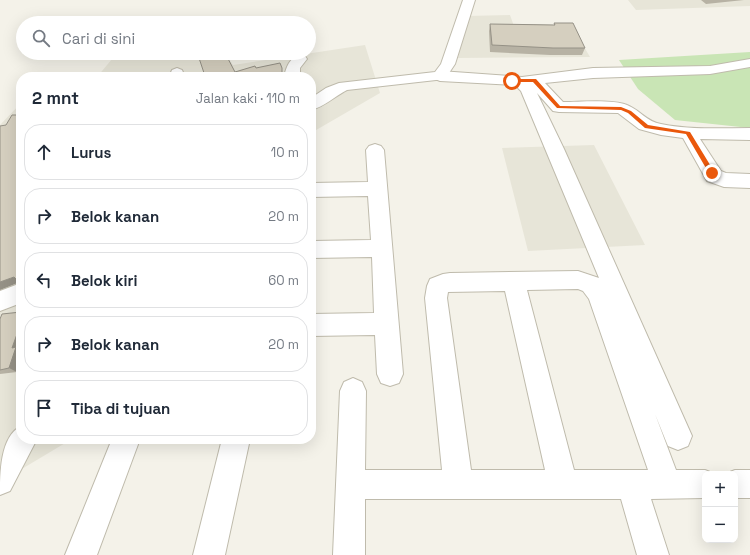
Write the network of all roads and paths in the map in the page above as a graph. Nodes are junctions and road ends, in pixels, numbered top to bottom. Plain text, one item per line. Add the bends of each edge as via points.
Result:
1 (469, 0) edge
2 (299, 60) edge
3 (750, 63) edge
4 (293, 72) edge
5 (440, 76) junction
6 (527, 81) junction
7 (316, 102) edge
8 (688, 133) junction
9 (750, 134) edge
10 (375, 150) dead end
11 (750, 181) edge
12 (378, 189) junction
13 (316, 190) edge
14 (382, 248) junction
15 (316, 250) edge
16 (514, 281) junction
17 (16, 295) edge
18 (0, 301) edge
19 (387, 324) junction
20 (316, 325) edge
21 (390, 374) dead end
22 (352, 391) dead end
23 (678, 436) dead end
24 (20, 444) edge
25 (124, 444) edge
26 (235, 444) edge
27 (0, 482) edge
28 (351, 484) junction
29 (458, 484) junction
30 (668, 484) junction
31 (702, 484) edge
32 (738, 484) edge
33 (750, 484) edge
34 (563, 485) junction
35 (632, 485) junction
36 (81, 555) edge
37 (209, 555) edge
38 (350, 555) edge
39 (653, 555) edge

1 - 5 street via 448,64
2 - 4 street
3 - 6 street via 710,70 593,74
5 - 6 street
5 - 7 street via 344,86
6 - 8 street via 559,107 621,108 630,112 647,127
6 - 23 street via 528,90
8 - 9 street
8 - 11 street via 714,176 724,180
10 - 12 street
12 - 13 street
12 - 14 street
14 - 15 street
14 - 19 street
16 - 29 street via 450,282 438,286 436,292
16 - 30 street via 578,280 595,288
16 - 34 street
17 - 18 street
19 - 20 street
19 - 21 street
22 - 28 street
24 - 27 street
25 - 36 street
26 - 37 street
28 - 29 street
28 - 38 street
29 - 34 street
30 - 31 street
30 - 35 street
32 - 33 street
34 - 35 street
35 - 39 street

